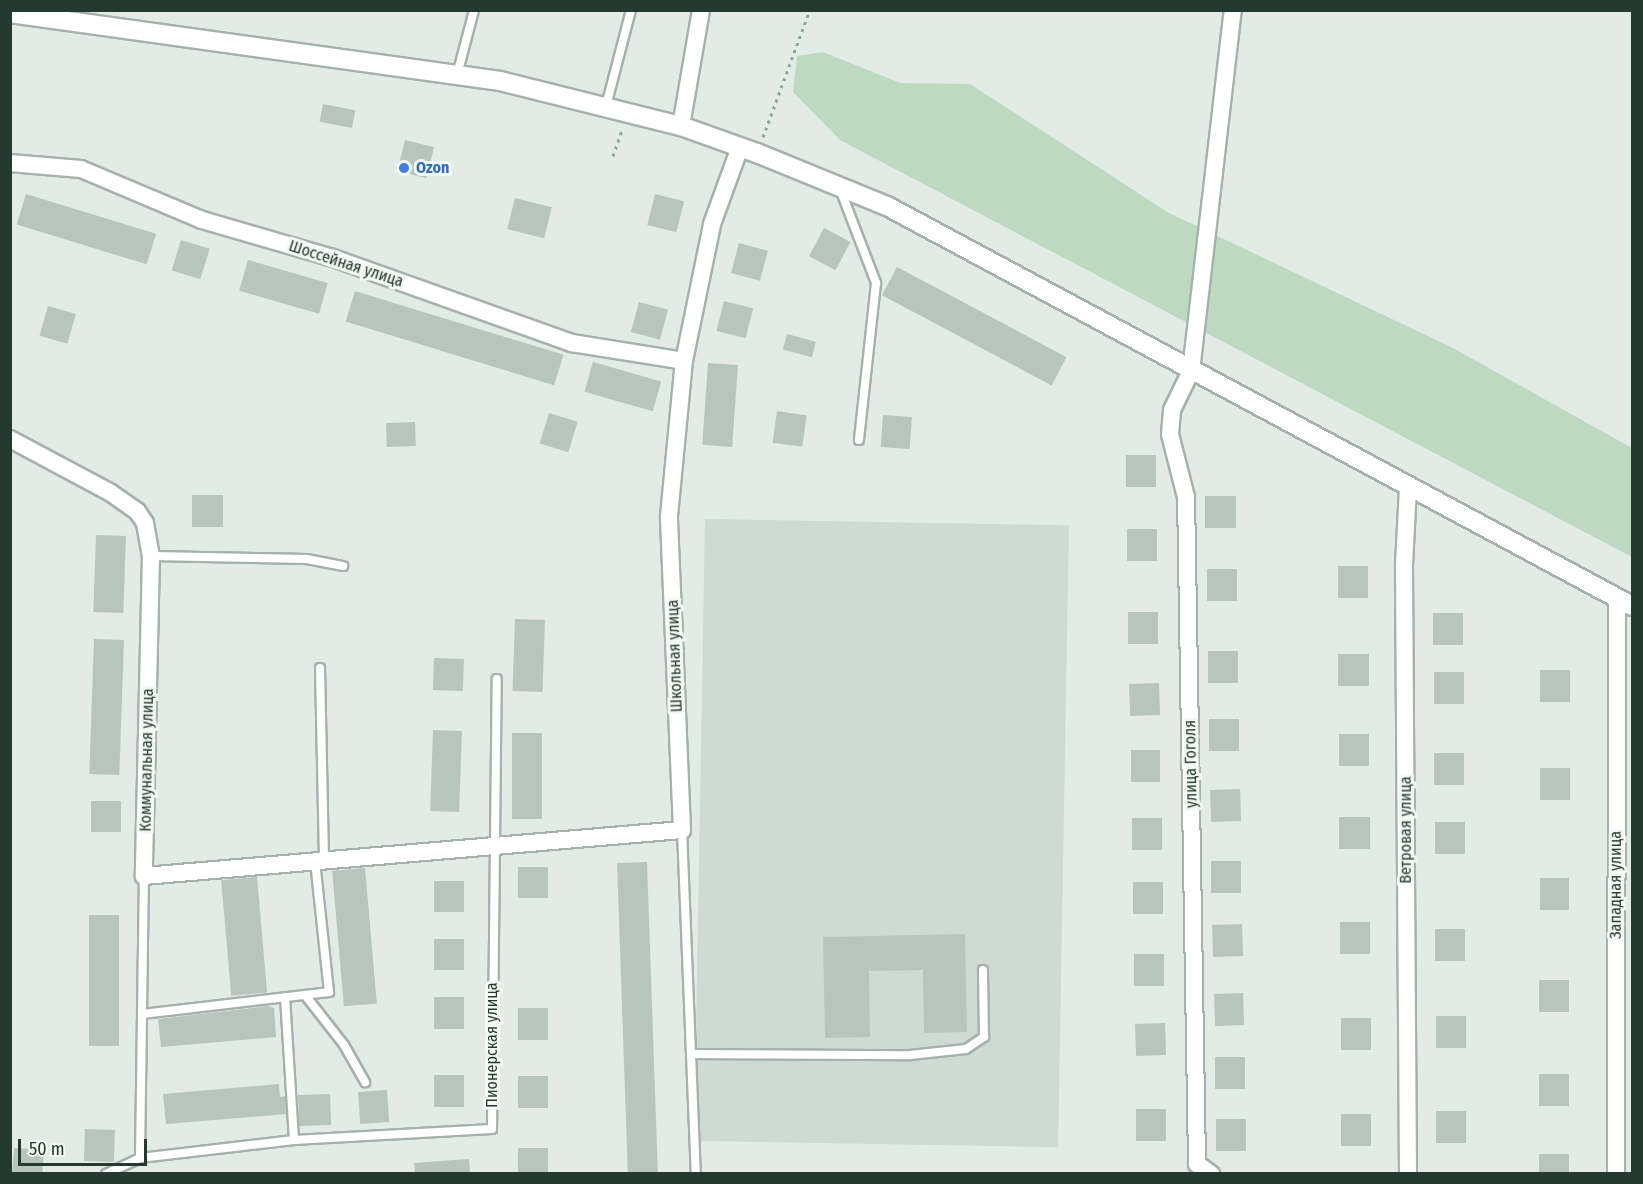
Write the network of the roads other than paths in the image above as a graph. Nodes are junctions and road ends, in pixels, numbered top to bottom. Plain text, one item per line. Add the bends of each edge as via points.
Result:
1 (474, 10) edge
2 (631, 10) edge
3 (700, 10) edge
4 (1233, 10) edge
5 (10, 13) edge
6 (457, 75) junction
7 (606, 106) junction
8 (681, 126) junction
9 (740, 147) junction
10 (10, 163) edge
11 (838, 183) junction
12 (684, 361) junction
13 (1191, 371) junction
14 (10, 439) edge
15 (859, 440) dead end
16 (1408, 487) junction
17 (151, 556) junction
18 (343, 566) dead end
19 (1625, 602) edge
20 (320, 668) dead end
21 (496, 679) dead end
22 (682, 830) junction
23 (493, 846) junction
24 (319, 861) junction
25 (144, 876) junction
26 (983, 970) dead end
27 (305, 994) junction
28 (285, 997) junction
29 (142, 1014) junction
30 (691, 1054) junction
31 (365, 1082) dead end
32 (294, 1140) junction
33 (140, 1158) junction
34 (1204, 1169) edge
35 (106, 1173) edge
36 (696, 1173) edge
37 (1408, 1173) edge
38 (1616, 1173) edge

1 - 6 lane
2 - 7 lane
3 - 8 street
4 - 13 street, улица Гоголя
5 - 6 main road
6 - 7 main road
7 - 8 main road
8 - 9 main road
9 - 11 main road
9 - 12 street, Школьная улица via 712,224
10 - 12 street, Шоссейная улица via 81,169 202,220 333,258 572,343
11 - 13 main road
11 - 15 lane via 876,283
12 - 22 street, Школьная улица via 669,516
13 - 16 main road
13 - 34 street, улица Гоголя via 1172,410 1170,434 1186,497
14 - 17 street, Коммунальная улица via 137,511 145,523
16 - 19 main road
16 - 37 street, Ветровая улица via 1404,564
17 - 18 lane via 307,559
17 - 25 street, Коммунальная улица
19 - 38 street, Западная улица
20 - 24 lane
21 - 23 lane, Пионерская улица
22 - 23 street
22 - 30 lane, Школьная улица
23 - 24 street
23 - 32 lane, Пионерская улица via 492,1129
24 - 25 street
24 - 27 lane via 329,992
25 - 29 lane, Коммунальная улица
26 - 30 lane via 984,1037 966,1049 910,1055
27 - 28 lane
27 - 31 lane via 344,1045
28 - 29 lane
28 - 32 lane
29 - 33 lane, Коммунальная улица
30 - 36 lane, Школьная улица
32 - 33 lane, Пионерская улица
33 - 35 lane, Пионерская улица

